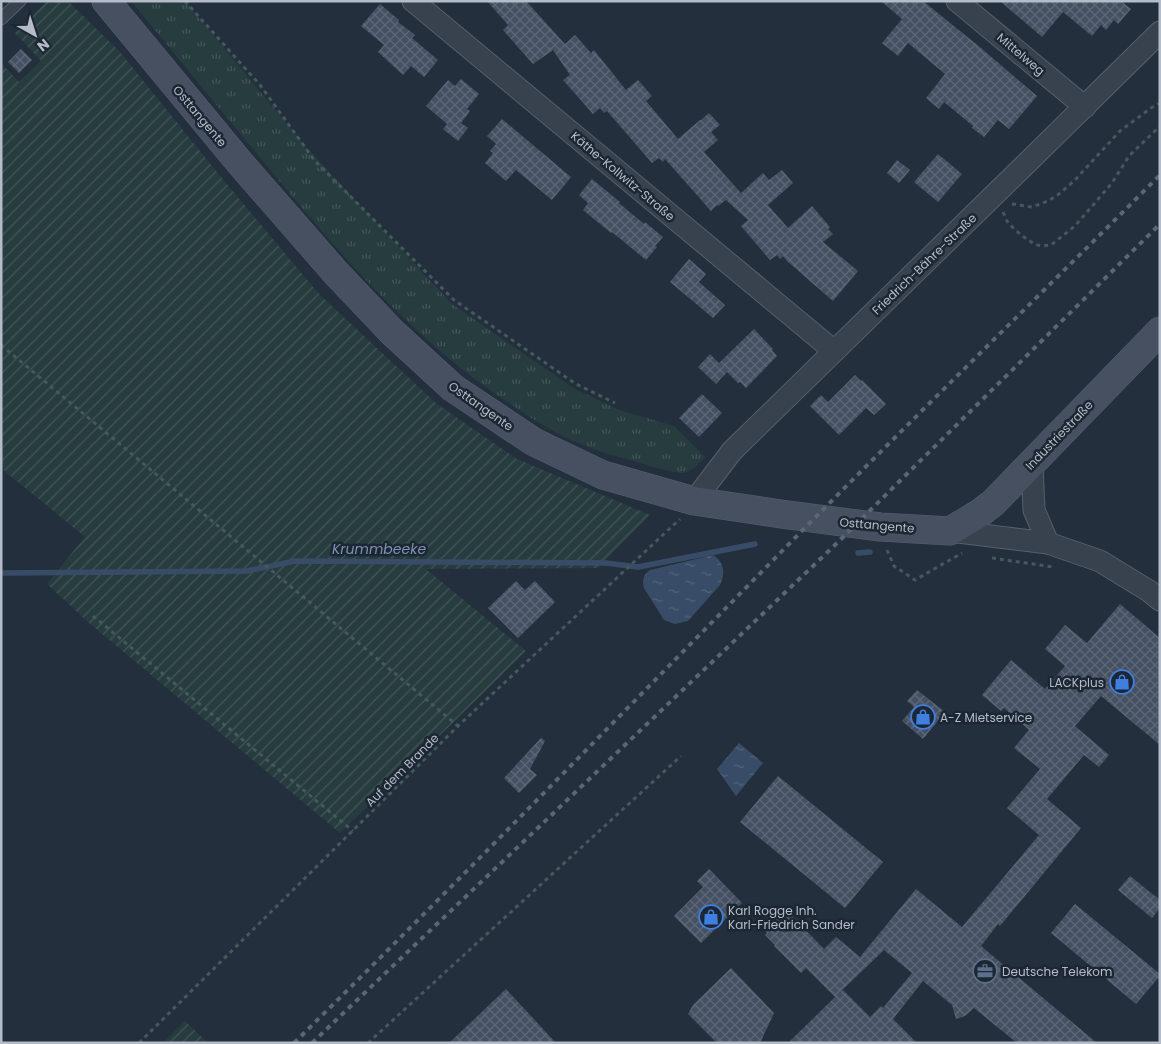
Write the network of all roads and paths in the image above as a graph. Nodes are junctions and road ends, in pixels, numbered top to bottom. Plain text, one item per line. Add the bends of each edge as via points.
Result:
1 (20, 1) edge
2 (106, 1) edge
3 (185, 1) edge
4 (412, 1) edge
5 (957, 1) edge
6 (1, 19) edge
7 (1160, 32) edge
8 (1160, 103) edge
9 (1085, 107) junction
10 (1160, 126) edge
11 (997, 199) junction
12 (1160, 331) edge
13 (1, 345) edge
14 (834, 351) junction
15 (616, 403) dead end
16 (1032, 464) junction
17 (689, 508) junction
18 (950, 530) junction
19 (1048, 543) junction
20 (969, 555) dead end
21 (985, 557) dead end
22 (1060, 568) dead end
23 (901, 571) dead end
24 (1160, 600) edge
25 (92, 616) dead end
26 (458, 726) junction
27 (681, 756) dead end
28 (353, 831) junction
29 (138, 1043) edge
30 (368, 1043) edge

1 - 6 lane
2 - 17 street, Osttangente via 336,273 392,332 453,388 534,442 603,475
3 - 15 path via 260,85 315,161 454,300 576,384
4 - 14 street, Käthe-Kollwitz-Straße
5 - 9 street, Mittelweg
7 - 9 street, Friedrich-Bähre-Straße
8 - 11 path via 1120,131 1074,181 1048,201 1032,207
9 - 11 street, Friedrich-Bähre-Straße
10 - 11 path via 1129,156 1112,183 1075,226 1051,245 1034,244 1021,235 1008,223
11 - 14 street, Friedrich-Bähre-Straße
12 - 16 street, Industriestraße
13 - 26 path
14 - 17 street, Friedrich-Bähre-Straße via 732,451
16 - 18 street, Industriestraße via 993,503
16 - 19 street via 1034,510
17 - 18 street, Osttangente via 780,514 880,527
17 - 26 path, Auf dem Brande
18 - 19 street
19 - 24 street via 1100,561
20 - 23 path via 961,553 915,580
21 - 22 path
25 - 28 path
26 - 28 path, Auf dem Brande
27 - 30 path
28 - 29 path, Auf dem Brande

